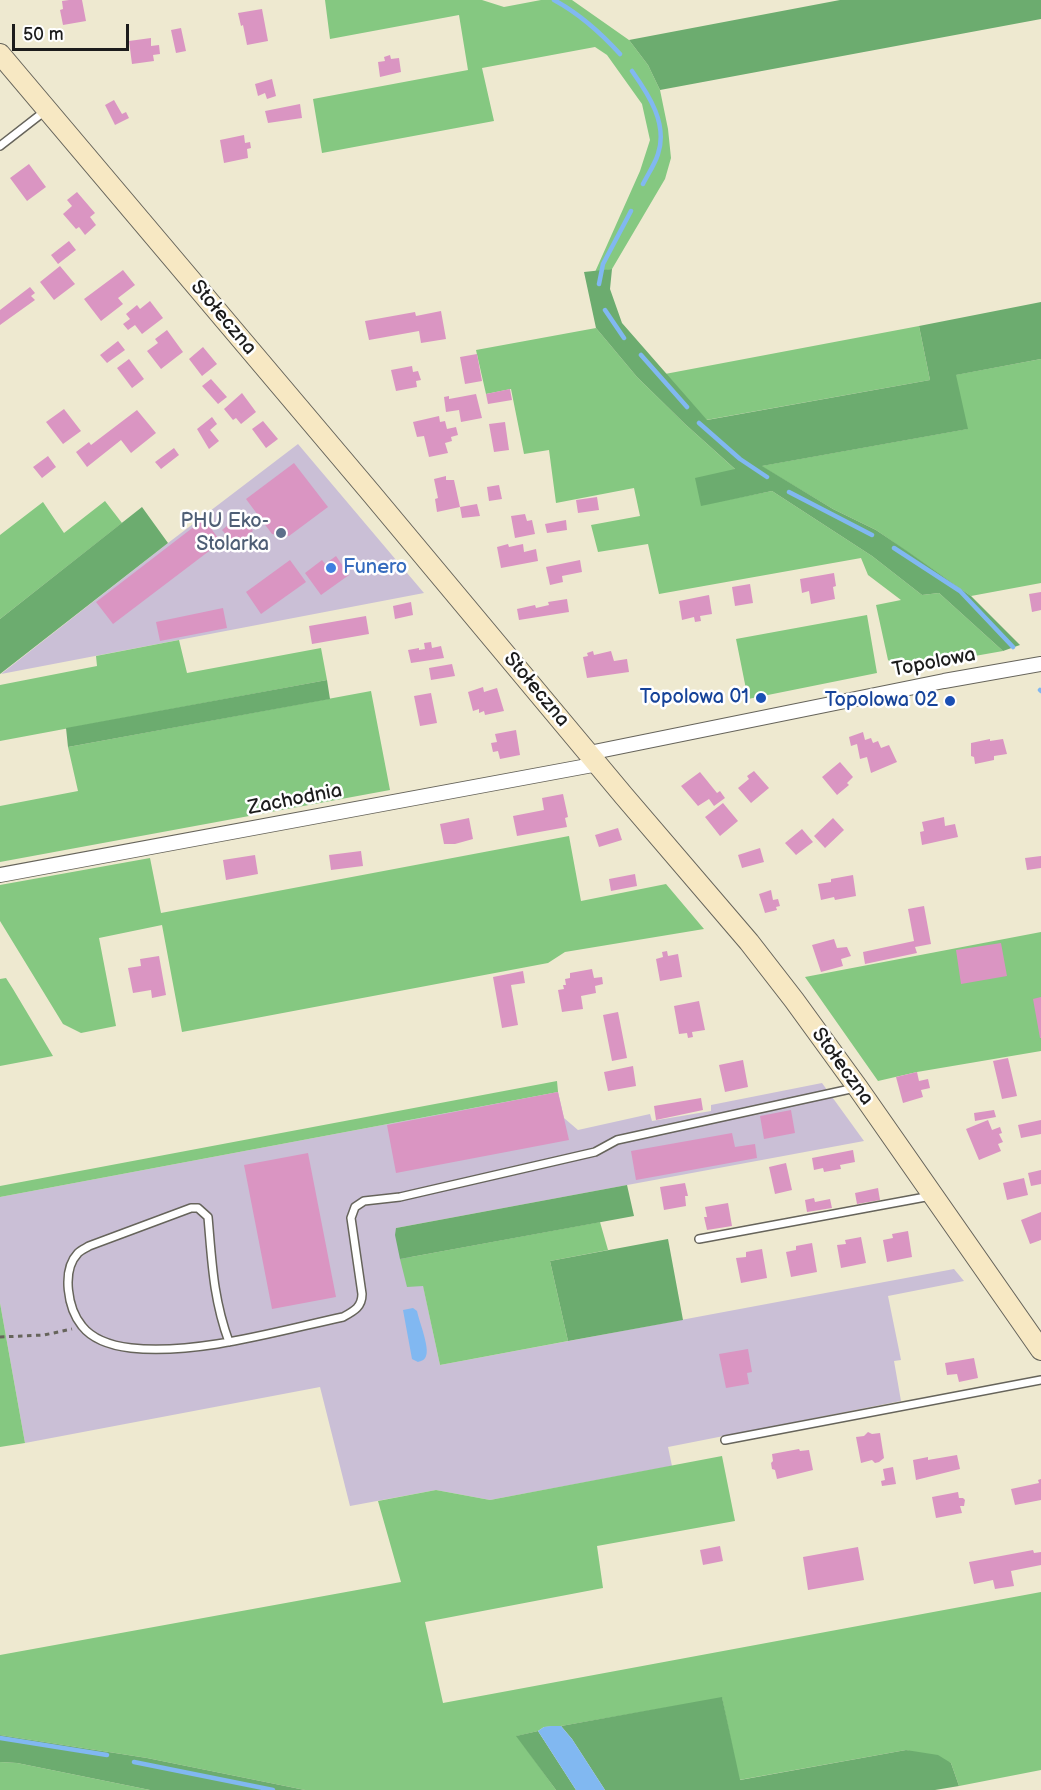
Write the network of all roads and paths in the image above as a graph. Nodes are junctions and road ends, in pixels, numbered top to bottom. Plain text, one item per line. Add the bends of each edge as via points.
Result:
1 (0, 54) edge
2 (47, 110) junction
3 (0, 146) edge
4 (1041, 664) edge
5 (593, 759) junction
6 (0, 875) edge
7 (858, 1088) junction
8 (933, 1195) junction
9 (699, 1239) dead end
10 (81, 1326) junction
11 (0, 1337) edge
12 (229, 1342) junction
13 (1041, 1350) edge
14 (1041, 1380) edge
15 (725, 1440) dead end

1 - 2 main road, Stołeczna
2 - 3 lane
2 - 5 main road, Stołeczna
4 - 5 street, Topolowa via 944,681
5 - 6 street, Zachodnia
5 - 7 main road, Stołeczna via 749,942
7 - 8 main road, Stołeczna
7 - 12 lane via 617,1140 584,1155 400,1197 364,1201 355,1207 351,1218 362,1294 356,1310 343,1317
8 - 9 lane
8 - 13 main road, Stołeczna
10 - 11 path via 44,1335
10 - 12 lane via 108,1343 129,1348 163,1350
10 - 12 lane via 69,1296 69,1278 78,1253 198,1208 208,1217 219,1315
14 - 15 lane

